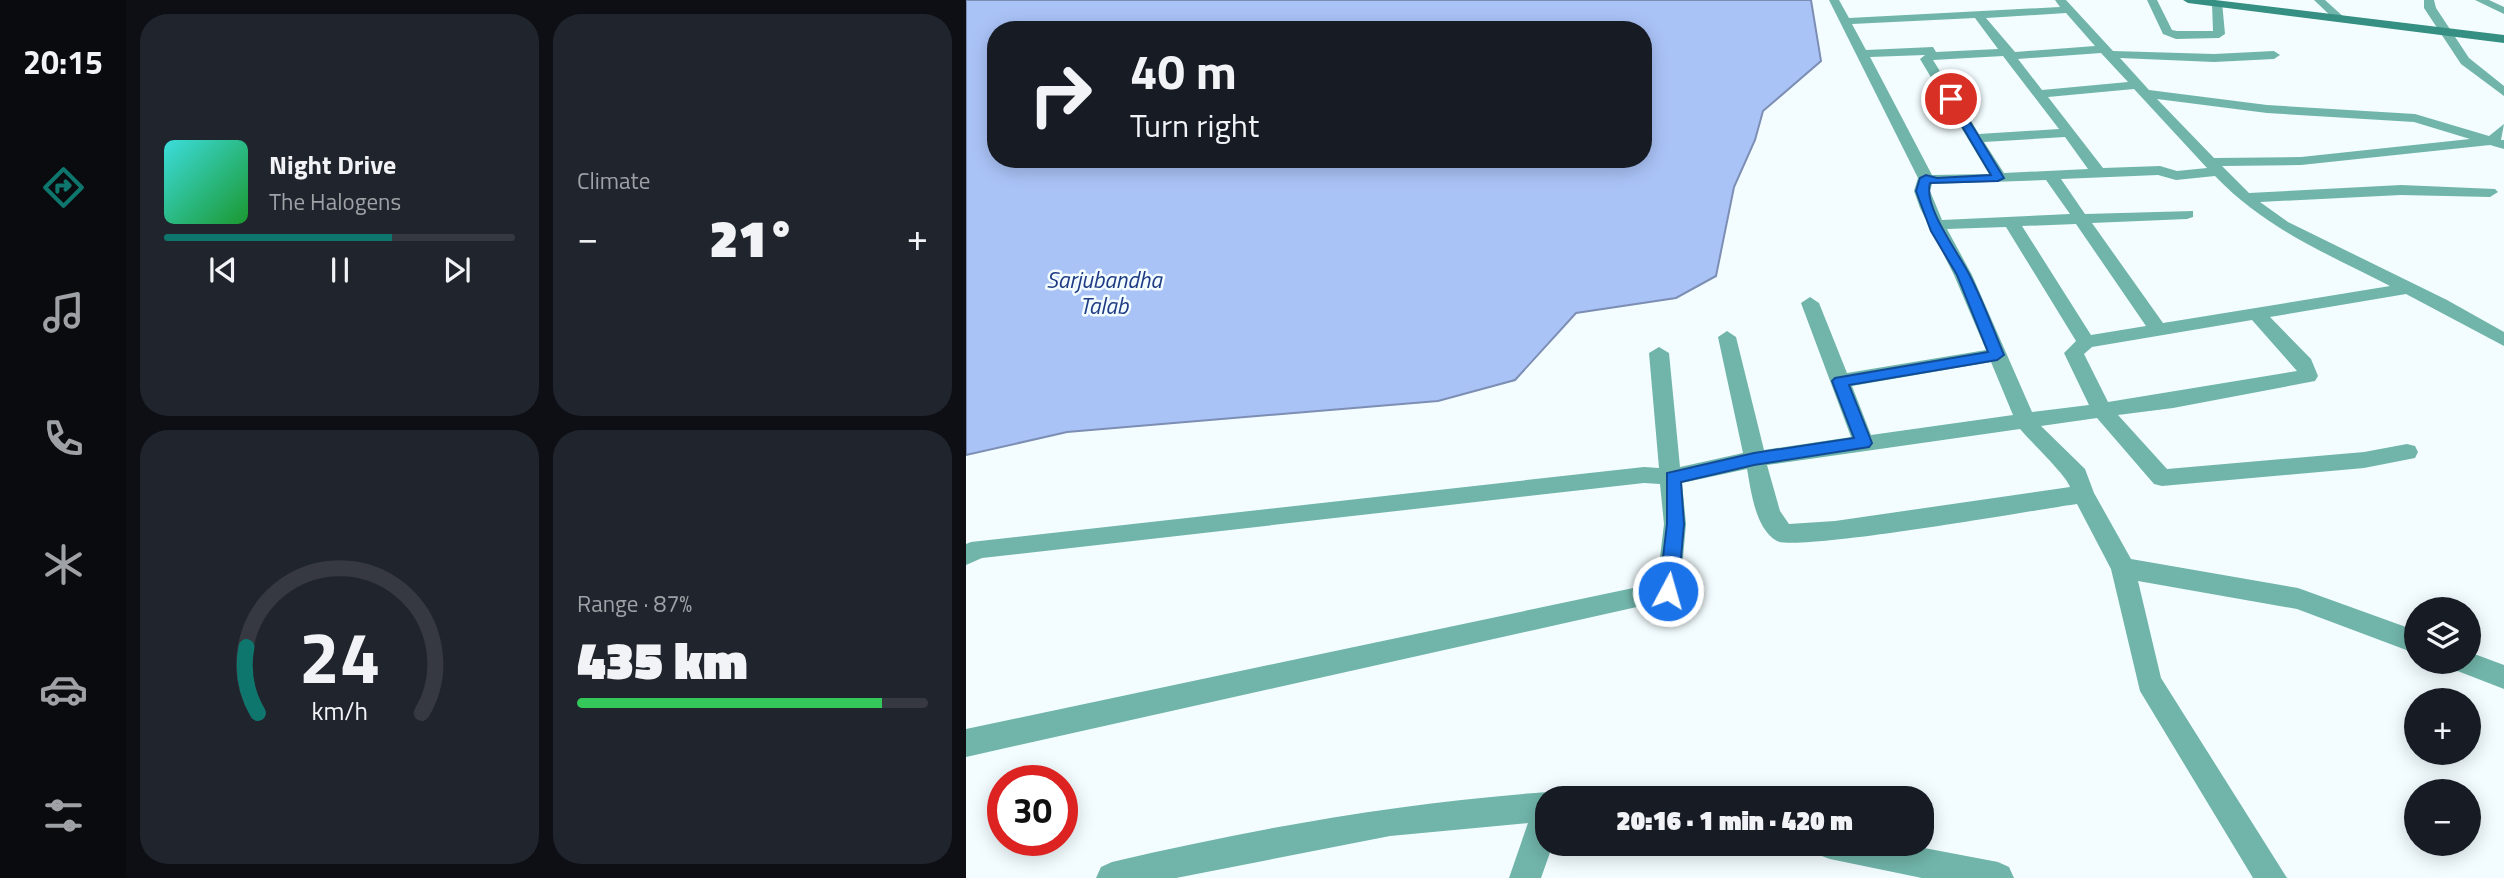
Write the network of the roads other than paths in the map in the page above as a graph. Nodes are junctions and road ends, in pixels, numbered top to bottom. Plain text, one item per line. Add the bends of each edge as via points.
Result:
1 (1834, 0) edge
2 (2152, 0) edge
3 (2188, 0) edge
4 (2319, 0) edge
5 (2480, 0) edge
6 (2426, 1) edge
7 (2218, 4) junction
8 (2065, 5) edge
9 (2504, 11) edge
10 (1979, 16) junction
11 (2340, 19) junction
12 (1848, 21) junction
13 (2446, 32) junction
14 (2504, 38) edge
15 (2106, 52) junction
16 (1864, 54) junction
17 (2010, 54) junction
18 (2274, 55) dead end
19 (1931, 56) junction
20 (2140, 89) junction
21 (2504, 92) edge
22 (2040, 94) junction
23 (2504, 128) edge
24 (2069, 133) junction
25 (1975, 138) junction
26 (2498, 143) edge
27 (2214, 167) junction
28 (2099, 173) junction
29 (2050, 176) junction
30 (1926, 178) junction
31 (1998, 178) junction
32 (2490, 192) dead end
33 (2245, 198) junction
34 (2187, 214) dead end
35 (2079, 219) junction
36 (2011, 222) junction
37 (1935, 225) junction
38 (2409, 288) junction
39 (1810, 303) dead end
40 (2259, 316) junction
41 (2158, 329) junction
42 (1727, 337) dead end
43 (2504, 340) edge
44 (2086, 342) junction
45 (1660, 353) dead end
46 (1997, 355) junction
47 (1840, 381) junction
48 (2102, 410) junction
49 (2026, 422) junction
50 (1864, 443) junction
51 (2407, 452) dead end
52 (1754, 459) junction
53 (1673, 477) junction
54 (2082, 494) junction
55 (966, 555) edge
56 (2123, 568) junction
57 (2404, 638) edge
58 (2481, 668) edge
59 (2504, 677) edge
60 (966, 743) edge
61 (1535, 809) edge
62 (1535, 854) edge
63 (1889, 856) edge
64 (1112, 878) edge
65 (1525, 878) edge
66 (1998, 878) edge
67 (2271, 878) edge

1 - 12 street
2 - 7 street via 2167,32 2176,35 2220,34
3 - 7 street
4 - 11 street
5 - 9 street
6 - 13 street
7 - 11 street
8 - 10 street
8 - 15 street
10 - 12 street
10 - 17 street
11 - 13 street
12 - 16 street
13 - 14 street
13 - 21 street via 2465,61
15 - 17 street
15 - 18 street via 2214,58
15 - 20 street
16 - 19 street via 1929,50
16 - 30 street
17 - 19 street
17 - 22 street
19 - 25 street via 1926,59
20 - 22 street
20 - 26 street via 2267,109 2415,118
20 - 27 street
22 - 24 street
23 - 26 street
24 - 25 street
24 - 28 street
25 - 31 street
26 - 27 street
27 - 28 street via 2175,176 2160,170
27 - 33 street
28 - 29 street
29 - 31 street
29 - 35 street
30 - 31 street
30 - 37 street via 1922,191
32 - 33 street via 2401,190
33 - 38 street via 2282,225
34 - 35 street
35 - 36 street
35 - 41 street
36 - 37 street
36 - 44 street
37 - 46 street via 1963,275
38 - 40 street
38 - 43 street
39 - 47 street
40 - 41 street
40 - 48 street via 2304,364 2308,376
41 - 44 street
42 - 52 street
44 - 48 street via 2074,354
45 - 53 street
46 - 47 street
46 - 49 street
47 - 50 street
48 - 49 street
48 - 51 street via 2162,478
49 - 50 street
49 - 54 street via 2077,475
50 - 52 street
52 - 53 street
52 - 54 street via 1771,519 1786,534
53 - 55 street via 1644,475 978,549
53 - 60 street via 1675,524 1668,591
54 - 56 street
56 - 57 street via 2298,598
56 - 67 street via 2149,681
58 - 59 street
61 - 64 street via 1361,825 1217,852
62 - 65 street
63 - 66 street

